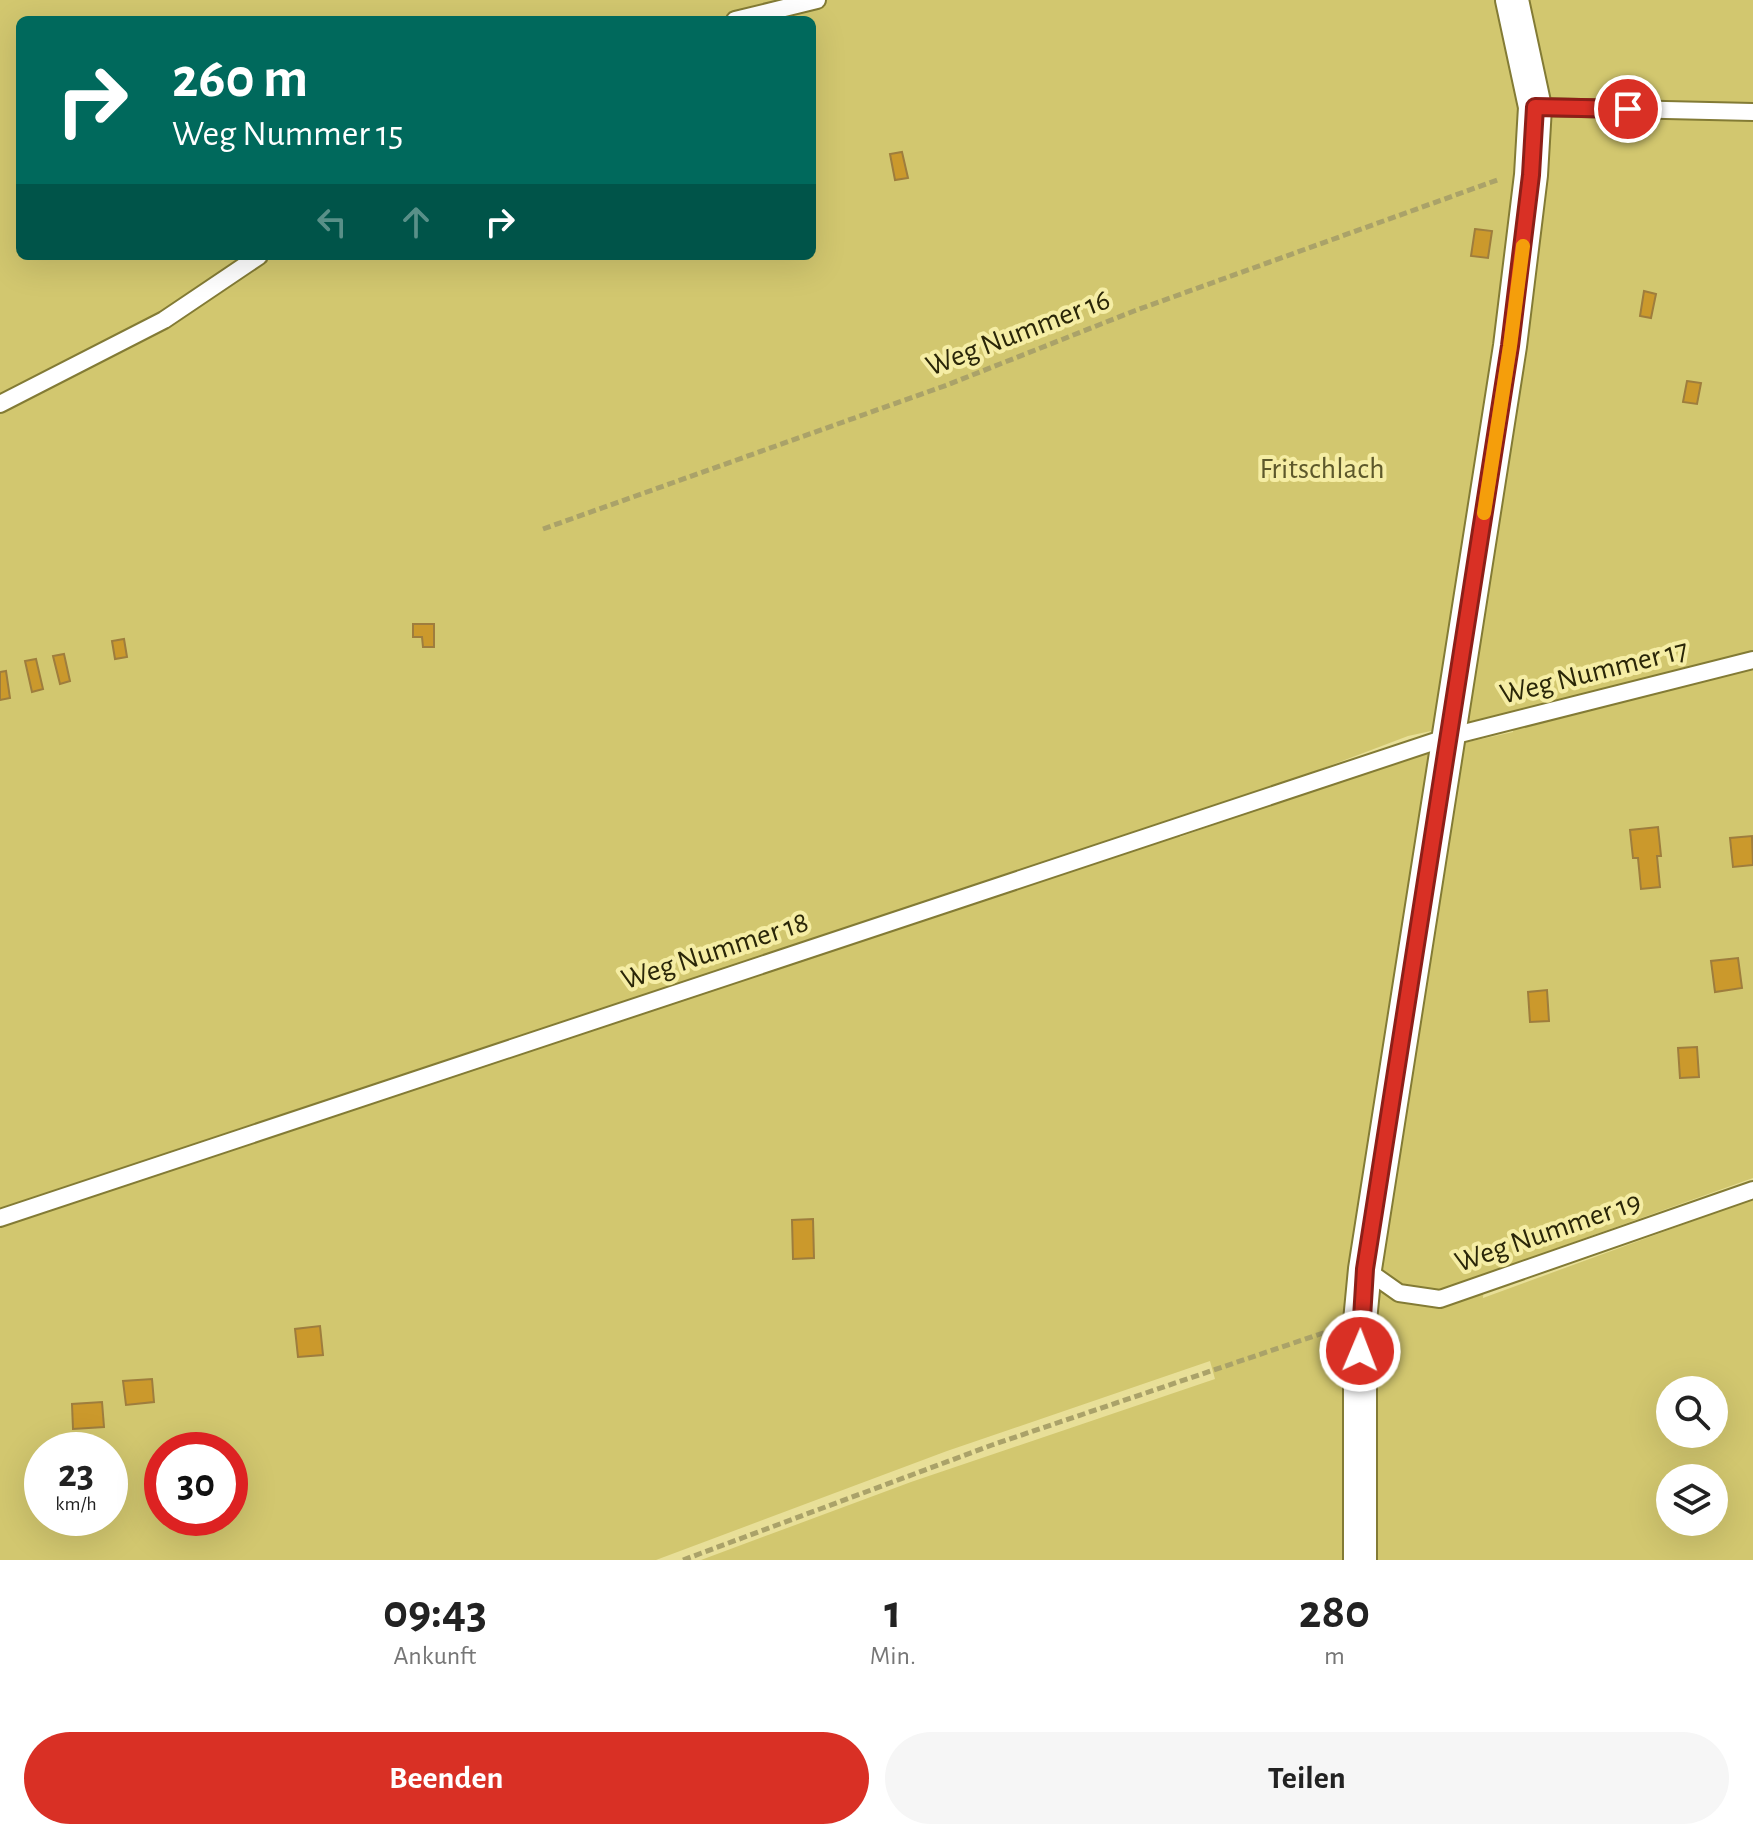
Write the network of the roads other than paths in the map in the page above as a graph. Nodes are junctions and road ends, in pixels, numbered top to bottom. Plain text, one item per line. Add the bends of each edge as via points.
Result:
1 (817, 0) edge
2 (1512, 0) edge
3 (751, 16) edge
4 (1535, 107) junction
5 (1753, 112) edge
6 (253, 260) edge
7 (0, 404) edge
8 (1753, 660) edge
9 (1448, 737) junction
10 (1753, 1190) edge
11 (0, 1218) edge
12 (1365, 1269) junction
13 (1360, 1560) edge

1 - 3 lane
2 - 4 street
4 - 5 lane
4 - 9 street via 1510,346
6 - 7 lane via 164,320
8 - 9 lane, Weg Nummer 17
9 - 11 lane, Weg Nummer 18
9 - 12 street
10 - 12 lane, Weg Nummer 19 via 1440,1299 1399,1293
12 - 13 street via 1360,1321

